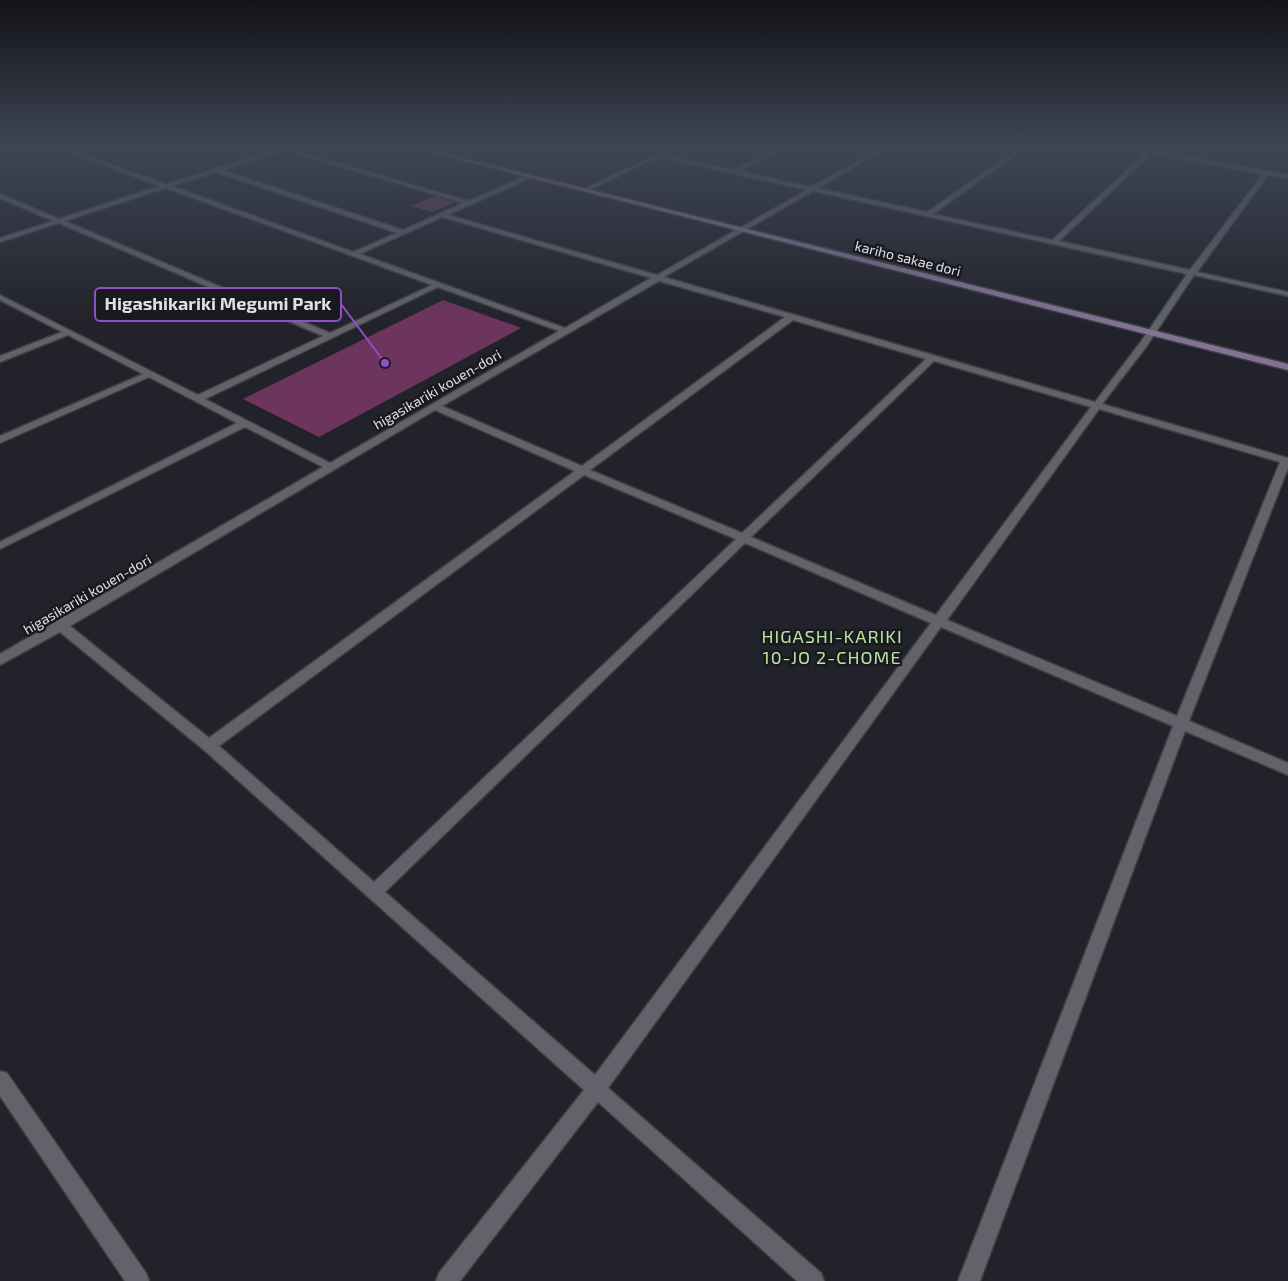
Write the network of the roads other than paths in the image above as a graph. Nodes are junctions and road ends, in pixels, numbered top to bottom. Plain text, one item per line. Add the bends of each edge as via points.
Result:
1 (20, 205) edge
2 (111, 205) edge
3 (215, 205) edge
4 (320, 205) edge
5 (464, 205) edge
6 (644, 205) edge
7 (784, 205) edge
8 (882, 205) edge
9 (942, 205) edge
10 (1093, 205) edge
11 (1244, 205) edge
12 (441, 215) junction
13 (928, 215) junction
14 (59, 222) junction
15 (742, 229) junction
16 (402, 232) junction
17 (0, 240) edge
18 (1054, 242) junction
19 (354, 254) junction
20 (1191, 274) junction
21 (658, 278) junction
22 (437, 285) junction
23 (1288, 294) edge
24 (0, 297) edge
25 (791, 317) junction
26 (567, 331) junction
27 (69, 332) junction
28 (1151, 333) junction
29 (330, 336) junction
30 (932, 358) junction
31 (0, 359) edge
32 (1288, 367) edge
33 (150, 374) junction
34 (198, 399) junction
35 (1097, 405) junction
36 (435, 406) junction
37 (245, 423) junction
38 (0, 440) edge
39 (1287, 461) edge
40 (330, 467) junction
41 (582, 470) junction
42 (742, 538) junction
43 (0, 546) edge
44 (938, 622) junction
45 (62, 626) junction
46 (0, 660) edge
47 (1181, 723) junction
48 (209, 746) junction
49 (1288, 769) edge
50 (374, 892) junction
51 (0, 1080) edge
52 (596, 1089) junction
53 (138, 1281) edge
54 (446, 1281) edge
55 (813, 1281) edge
56 (969, 1281) edge

1 - 14 street
2 - 14 street
3 - 19 street
4 - 16 street
5 - 12 street
6 - 15 street, kariho sakae dori
7 - 15 street, higasikariki kouen-dori
8 - 13 street
9 - 13 street
10 - 18 street
11 - 20 street
12 - 16 street
12 - 21 street
13 - 18 street
14 - 17 street
14 - 29 street
15 - 21 street, higasikariki kouen-dori
15 - 28 street, kariho sakae dori
16 - 19 street
18 - 20 street
19 - 22 street
20 - 23 street
20 - 28 street
21 - 25 street
21 - 26 street, higasikariki kouen-dori
22 - 26 street
22 - 29 street
24 - 27 street
25 - 30 street
25 - 41 street
26 - 36 street, higasikariki kouen-dori
27 - 31 street
27 - 33 street
28 - 32 street, kariho sakae dori
28 - 35 street
29 - 34 street
30 - 35 street
30 - 42 street
33 - 34 street
33 - 38 street
34 - 37 street
35 - 39 street
35 - 44 street
36 - 40 street, higasikariki kouen-dori
36 - 41 street
37 - 40 street
37 - 43 street
39 - 47 street
40 - 45 street, higasikariki kouen-dori
41 - 42 street
41 - 48 street
42 - 44 street
42 - 50 street
44 - 47 street
44 - 52 street
45 - 46 street, higasikariki kouen-dori
45 - 48 street
47 - 49 street
47 - 56 street
48 - 50 street
50 - 52 street
51 - 53 street
52 - 54 street
52 - 55 street

